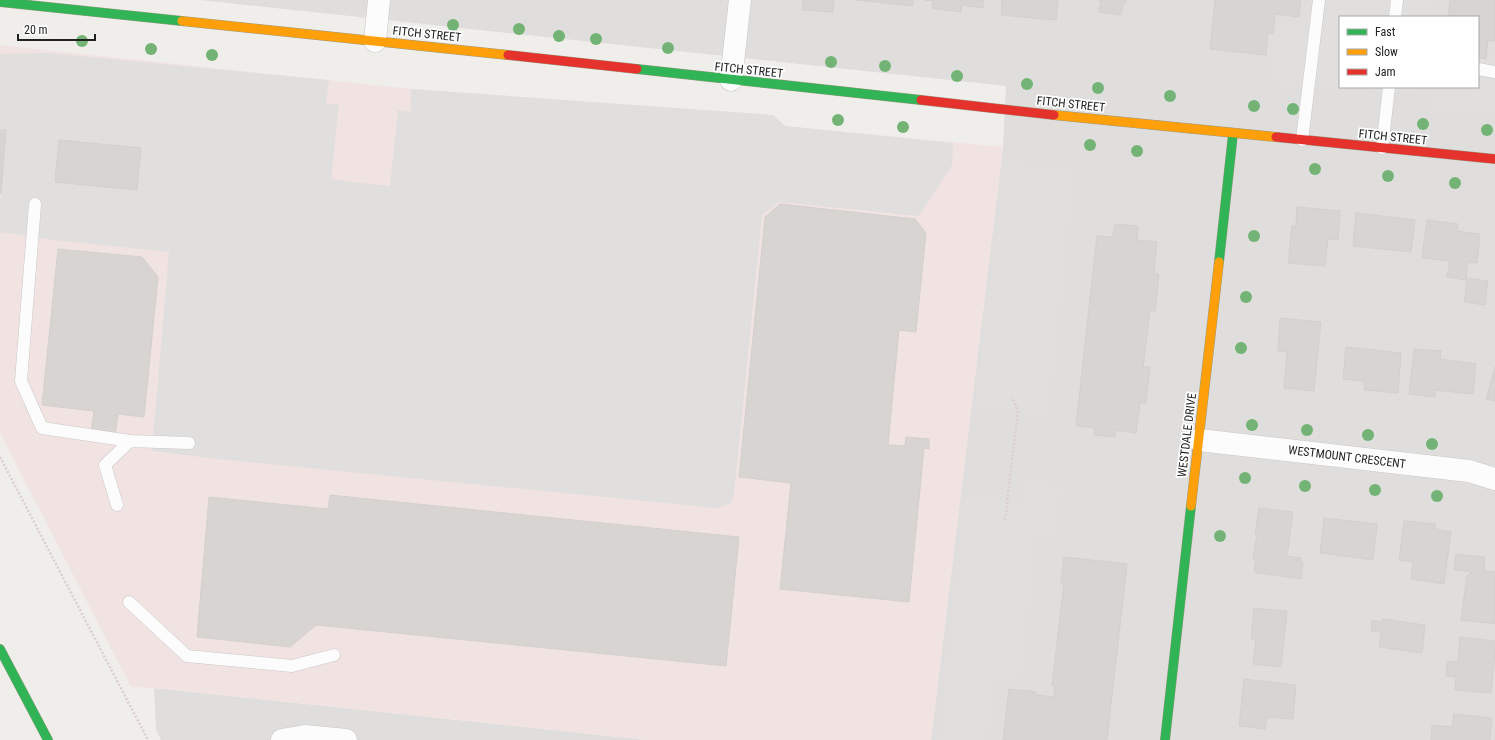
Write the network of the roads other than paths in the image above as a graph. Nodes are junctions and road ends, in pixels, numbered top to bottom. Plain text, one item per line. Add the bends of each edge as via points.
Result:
1 (379, 0) edge
2 (740, 0) edge
3 (1319, 0) edge
4 (1397, 0) edge
5 (0, 2) edge
6 (1396, 16) edge
7 (375, 41) junction
8 (1479, 69) edge
9 (1495, 72) edge
10 (731, 80) junction
11 (1389, 88) edge
12 (1233, 134) junction
13 (1302, 140) junction
14 (1382, 148) junction
15 (1495, 159) edge
16 (35, 204) dead end
17 (1199, 440) junction
18 (130, 441) junction
19 (189, 443) dead end
20 (1495, 479) edge
21 (117, 506) dead end
22 (129, 602) dead end
23 (0, 649) edge
24 (334, 655) dead end
25 (48, 740) edge
26 (282, 740) edge
27 (346, 740) edge
28 (1165, 740) edge

1 - 7 street
2 - 10 street
3 - 13 lane
4 - 6 lane
5 - 7 street, FITCH STREET
7 - 10 street, FITCH STREET
8 - 9 lane
10 - 12 street, FITCH STREET
11 - 14 lane
12 - 13 street, FITCH STREET
12 - 17 street, WESTDALE DRIVE
13 - 14 street, FITCH STREET
14 - 15 street, FITCH STREET
16 - 18 lane via 20,381 42,428
17 - 20 street, WESTMOUNT CRESCENT via 1469,471
17 - 28 street, WESTDALE DRIVE
18 - 19 lane
18 - 21 lane via 105,464
22 - 24 lane via 187,656 292,666
23 - 25 street
26 - 27 street via 305,736

